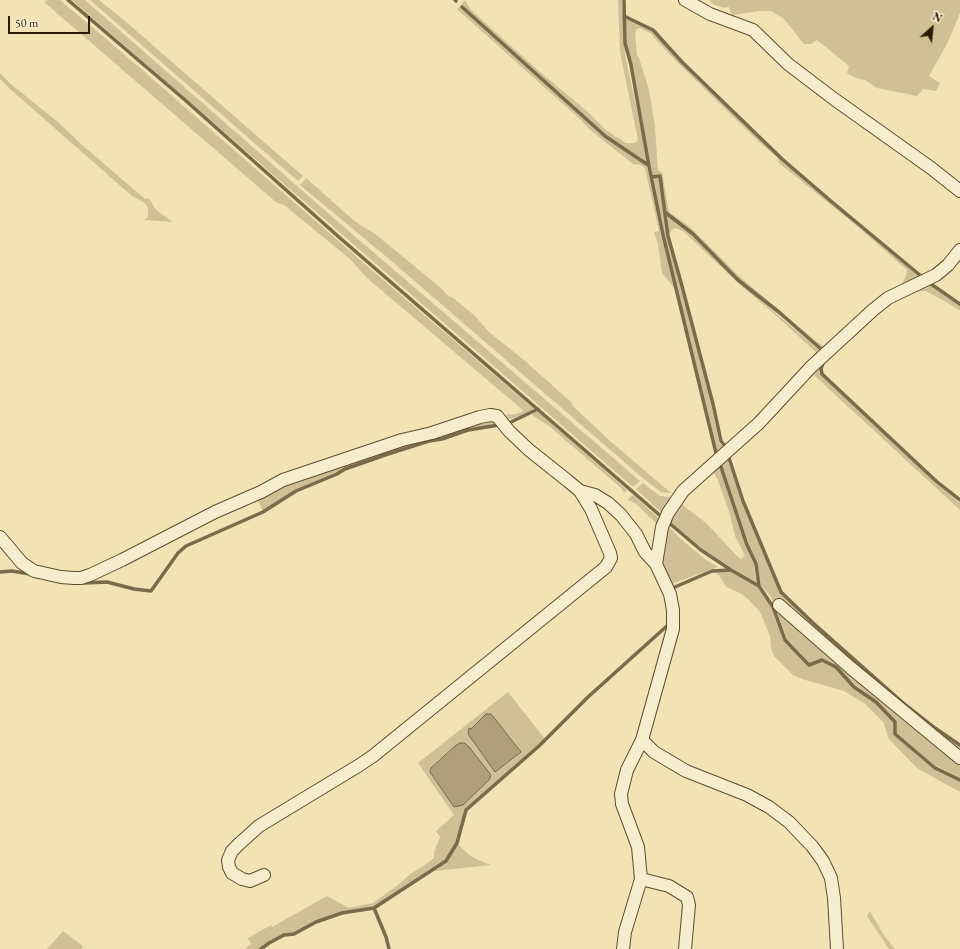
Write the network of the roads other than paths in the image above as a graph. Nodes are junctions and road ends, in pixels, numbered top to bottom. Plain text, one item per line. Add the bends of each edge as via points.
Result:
1 (685, 0) edge
2 (960, 191) edge
3 (960, 250) edge
4 (580, 491) junction
5 (0, 537) edge
6 (656, 564) junction
7 (779, 606) dead end
8 (642, 740) junction
9 (960, 758) edge
10 (264, 875) dead end
11 (641, 878) junction
12 (623, 949) edge
13 (685, 949) edge
14 (837, 949) edge

1 - 2 street via 710,14 753,30 788,64
3 - 6 street via 936,275 902,290 873,310 811,367 759,423 683,491 662,527
4 - 5 street via 529,450 497,416 490,415 402,440 283,480 81,578 61,577 34,570 22,562
4 - 6 street via 595,495 621,515
4 - 10 street via 591,509 610,553 611,558 606,567 373,756 259,826 232,851 228,860 229,867 242,880 250,881
6 - 8 street via 670,594 673,629
7 - 9 street
8 - 11 street via 627,770 621,794 622,804 638,847
8 - 14 street via 654,752 686,771 747,795 768,807 789,822 812,846 831,878
11 - 12 street via 625,932
11 - 13 street via 669,886 687,897 689,906

